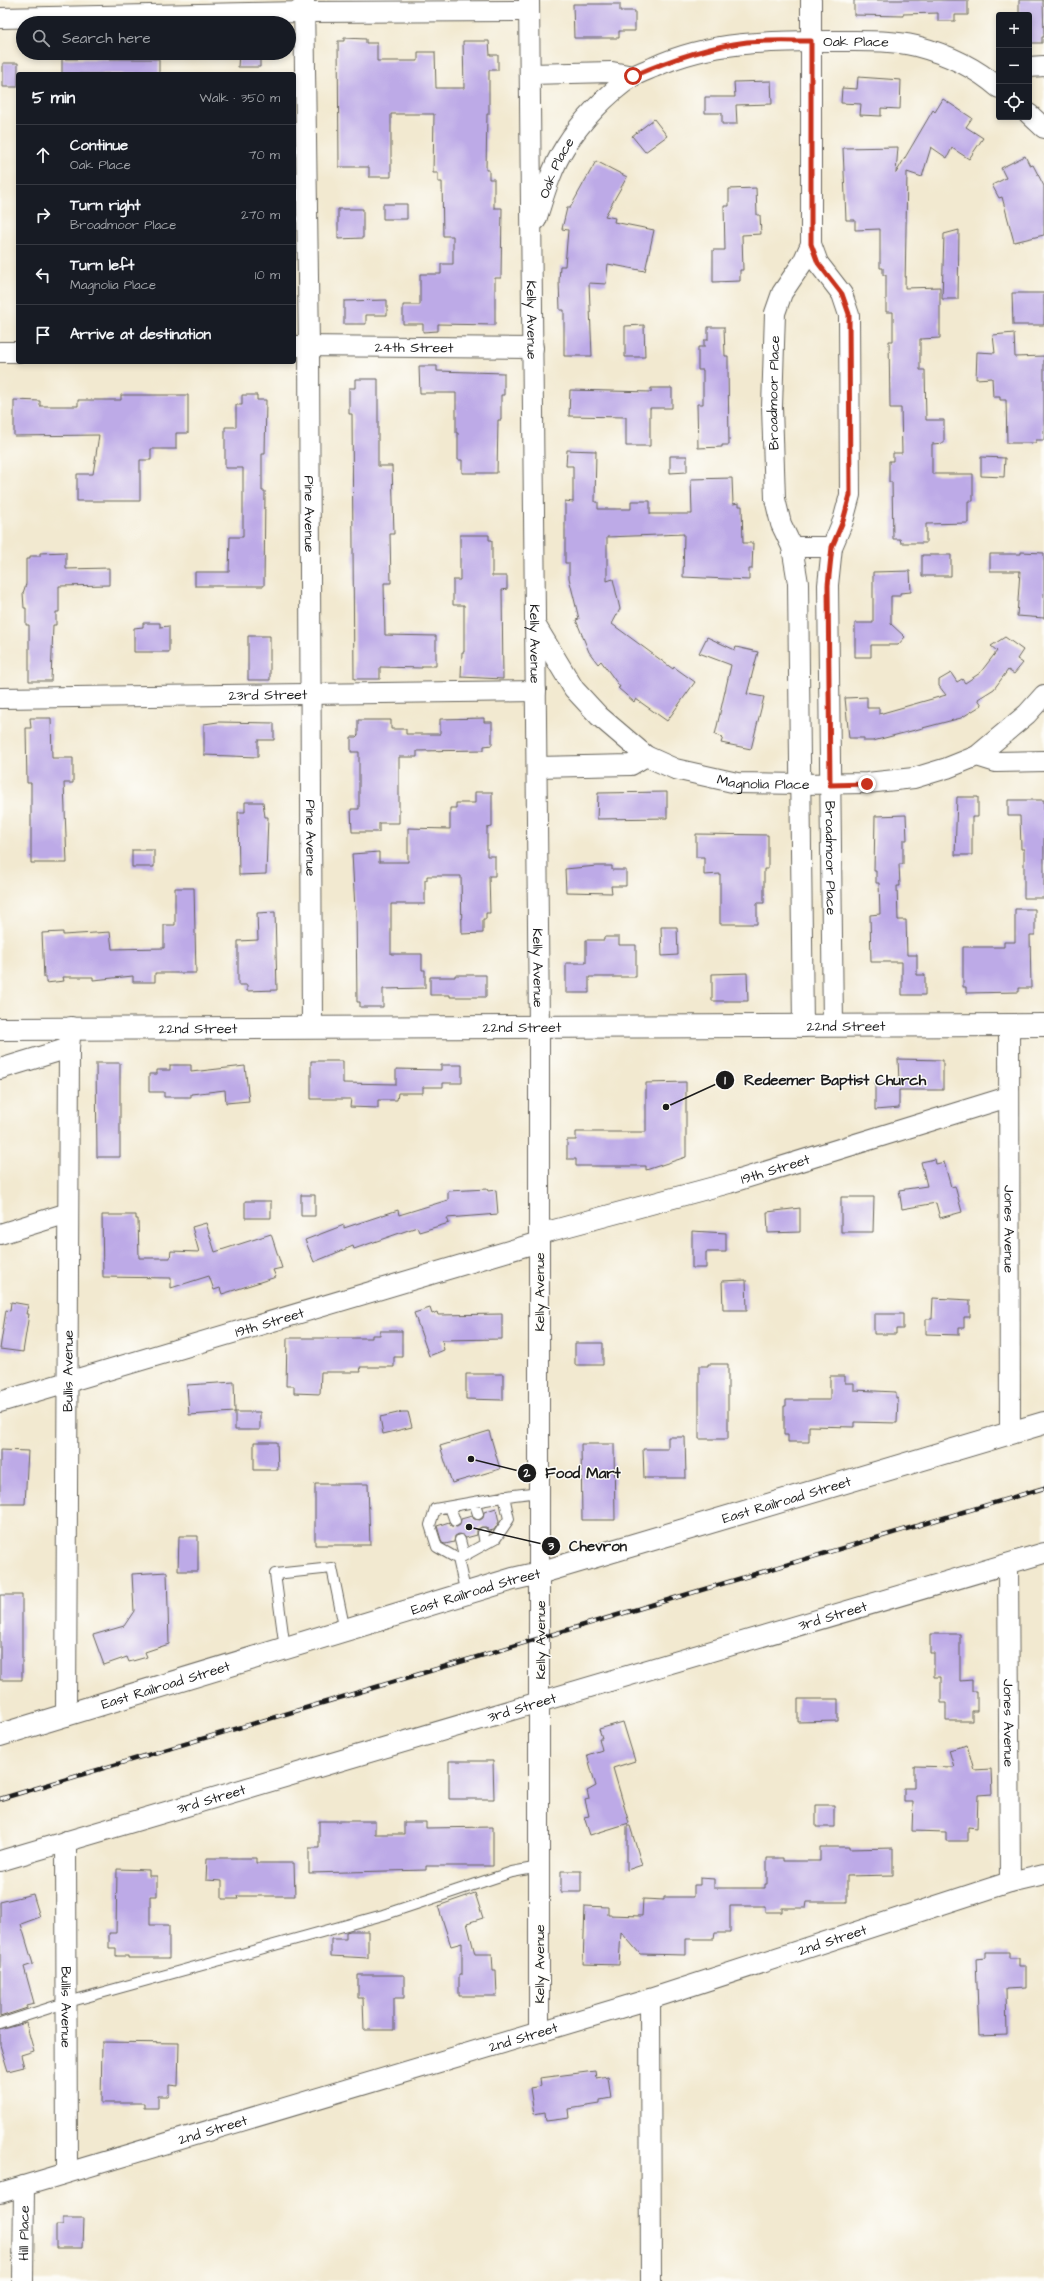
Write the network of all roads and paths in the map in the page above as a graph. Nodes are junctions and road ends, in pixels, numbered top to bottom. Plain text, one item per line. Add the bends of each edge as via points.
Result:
1 (811, 0) edge
2 (529, 5) edge
3 (304, 6) edge
4 (51, 16) edge
5 (16, 17) edge
6 (0, 18) edge
7 (811, 41) junction
8 (1044, 66) edge
9 (1032, 67) edge
10 (991, 71) edge
11 (530, 74) junction
12 (633, 76) junction
13 (997, 84) edge
14 (1032, 117) edge
15 (1044, 128) edge
16 (531, 236) junction
17 (811, 244) junction
18 (301, 346) edge
19 (533, 348) junction
20 (0, 352) edge
21 (16, 352) edge
22 (792, 547) junction
23 (832, 547) junction
24 (536, 626) junction
25 (536, 691) junction
26 (310, 694) junction
27 (1044, 695) edge
28 (0, 698) edge
29 (646, 756) junction
30 (977, 756) junction
31 (1044, 761) edge
32 (537, 767) junction
33 (801, 784) junction
34 (830, 785) junction
35 (1044, 1025) edge
36 (833, 1026) junction
37 (1009, 1026) junction
38 (803, 1027) junction
39 (0, 1028) edge
40 (312, 1028) junction
41 (539, 1028) junction
42 (70, 1038) junction
43 (0, 1068) edge
44 (1008, 1097) junction
45 (68, 1213) junction
46 (0, 1234) edge
47 (539, 1238) junction
48 (66, 1382) junction
49 (0, 1402) edge
50 (1044, 1423) edge
51 (1010, 1433) junction
52 (540, 1492) junction
53 (504, 1496) junction
54 (474, 1502) junction
55 (450, 1507) junction
56 (478, 1514) dead end
57 (455, 1521) dead end
58 (482, 1533) dead end
59 (460, 1540) dead end
60 (486, 1544) junction
61 (1044, 1553) edge
62 (461, 1557) junction
63 (1008, 1564) junction
64 (539, 1574) junction
65 (466, 1594) junction
66 (345, 1631) junction
67 (286, 1649) junction
68 (540, 1702) junction
69 (66, 1716) junction
70 (0, 1735) edge
71 (66, 1841) junction
72 (0, 1861) edge
73 (540, 1867) junction
74 (1044, 1874) edge
75 (1010, 1882) junction
76 (650, 1999) junction
77 (68, 2002) junction
78 (0, 2024) edge
79 (539, 2032) junction
80 (68, 2172) junction
81 (24, 2186) junction
82 (0, 2193) edge
83 (23, 2281) edge
84 (651, 2281) edge

1 - 7 street, Broadmoor Place
2 - 3 street
2 - 11 street, Kelly Avenue
3 - 4 street
3 - 18 street, Pine Avenue
5 - 6 street
7 - 10 street, Oak Place via 883,41 915,46
7 - 12 street, Oak Place via 747,42 694,52 663,62
7 - 17 street, Broadmoor Place
8 - 9 street
10 - 13 street, Oak Place
11 - 12 street via 612,72
11 - 16 street, Kelly Avenue
12 - 16 street, Oak Place via 605,99 565,146 550,179
14 - 15 street
16 - 19 street, Kelly Avenue
17 - 22 street, Broadmoor Place via 803,262 782,293 775,313 772,407 775,499 781,524
17 - 23 street, Broadmoor Place via 818,263 842,294 849,314 850,495
18 - 19 street, 24th Street
18 - 26 street, Pine Avenue
19 - 24 street, Kelly Avenue
20 - 21 street
22 - 23 street
22 - 33 street, Broadmoor Place via 798,583
23 - 34 street, Broadmoor Place via 828,585
24 - 25 street, Kelly Avenue
24 - 29 street, Magnolia Place via 574,689 599,716
25 - 26 street, 23rd Street
25 - 32 street, Kelly Avenue
26 - 28 street, 23rd Street
26 - 40 street, Pine Avenue
27 - 30 street, Magnolia Place via 1027,714
29 - 32 street via 631,765
29 - 33 street, Magnolia Place via 675,769 737,784
30 - 31 street via 996,762
30 - 34 street, Magnolia Place via 914,778 867,784
32 - 41 street, Kelly Avenue
33 - 34 street, Magnolia Place
33 - 38 street, Broadmoor Place
34 - 36 street, Broadmoor Place
35 - 37 street, 22nd Street
36 - 37 street, 22nd Street
36 - 38 street, 22nd Street
37 - 44 street, Jones Avenue
38 - 41 street, 22nd Street
39 - 42 street, 22nd Street
40 - 41 street, 22nd Street
40 - 42 street, 22nd Street
41 - 47 street, Kelly Avenue
42 - 43 street
42 - 45 street, Bullis Avenue
44 - 47 street, 19th Street via 729,1183
44 - 51 street, Jones Avenue
45 - 46 street
45 - 48 street, Bullis Avenue
47 - 48 street, 19th Street
47 - 52 street, Kelly Avenue
48 - 49 street, 19th Street
48 - 69 street, Bullis Avenue
50 - 51 street, East Railroad Street
51 - 64 street, East Railroad Street
52 - 53 lane
52 - 64 street, Kelly Avenue
53 - 54 lane
53 - 60 lane via 509,1519 496,1538
54 - 55 lane
54 - 56 lane
55 - 57 lane
55 - 62 lane via 435,1509 430,1525 437,1547
58 - 60 lane
59 - 62 lane
60 - 62 lane
61 - 63 street, 3rd Street
62 - 65 lane
63 - 68 street, 3rd Street
63 - 75 street, Jones Avenue
64 - 65 street, East Railroad Street
64 - 68 street, Kelly Avenue
65 - 66 street, East Railroad Street
66 - 67 street, East Railroad Street
66 - 67 lane via 332,1568 275,1574
67 - 69 street, East Railroad Street
68 - 71 street, 3rd Street
68 - 73 street, Kelly Avenue
69 - 70 street, East Railroad Street
71 - 72 street, 3rd Street
71 - 77 street, Bullis Avenue
73 - 77 lane via 512,1872 383,1915
73 - 79 street, Kelly Avenue
74 - 75 street, 2nd Street
75 - 76 street, 2nd Street
76 - 79 street, 2nd Street
76 - 84 street
77 - 78 lane
77 - 80 street, Bullis Avenue
79 - 80 street, 2nd Street
80 - 81 street, 2nd Street
81 - 82 street, 2nd Street
81 - 83 street, Hill Place

